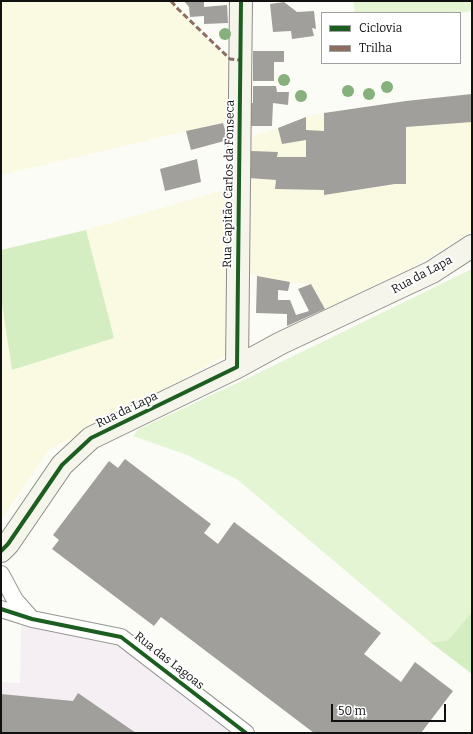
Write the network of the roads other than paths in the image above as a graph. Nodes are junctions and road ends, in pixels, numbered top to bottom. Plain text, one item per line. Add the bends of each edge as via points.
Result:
1 (241, 1) edge
2 (472, 246) edge
3 (237, 367) junction
4 (1, 551) edge
5 (1, 574) edge
6 (1, 609) edge
7 (32, 619) junction
8 (246, 733) edge

1 - 3 main road, Rua Capitão Carlos da Fonseca
2 - 3 main road, Rua da Lapa via 432,272 281,343
3 - 4 main road, Rua da Lapa via 91,438 62,465
5 - 7 street via 15,600
6 - 7 street, Rua das Lagoas
7 - 8 street, Rua das Lagoas via 121,636

